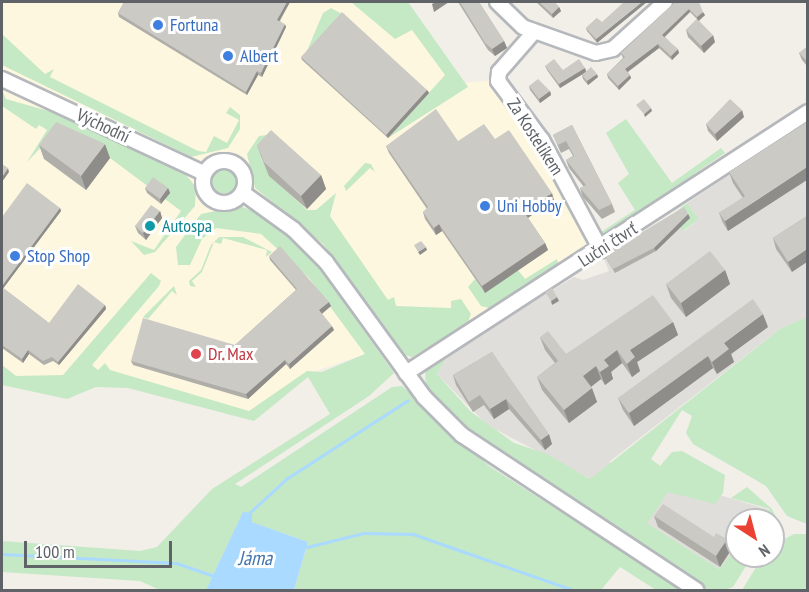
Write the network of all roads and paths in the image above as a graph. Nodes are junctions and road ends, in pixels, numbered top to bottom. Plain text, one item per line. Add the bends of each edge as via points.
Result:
1 (497, 2) edge
2 (665, 2) edge
3 (534, 32) junction
4 (2, 79) edge
5 (807, 112) edge
6 (204, 173) junction
7 (243, 193) junction
8 (601, 250) junction
9 (406, 373) junction
10 (696, 591) edge

1 - 3 street
2 - 3 street via 602,53 574,49
3 - 8 street, Za Kostelíkem via 499,72 498,81 542,140
4 - 6 street, Východní
5 - 8 street, Luční čtvrť
6 - 7 street via 204,191 215,201 228,203
6 - 7 street via 214,163 234,162 244,173
7 - 9 street via 292,229 326,262
8 - 9 street, Luční čtvrť
9 - 10 street via 479,449

